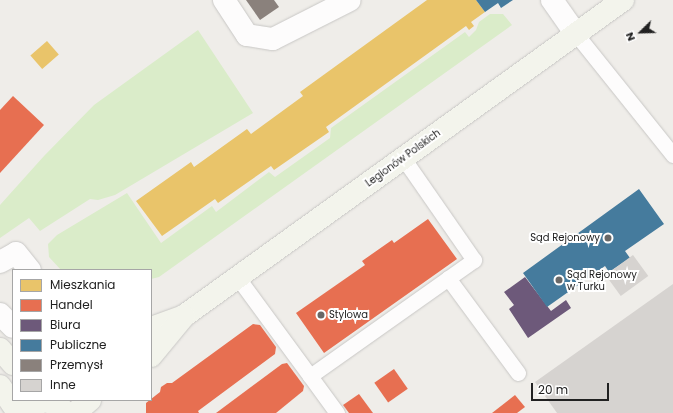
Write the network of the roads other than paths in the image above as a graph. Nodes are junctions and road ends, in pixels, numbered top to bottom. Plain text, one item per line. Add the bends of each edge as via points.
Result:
1 (224, 0) edge
2 (350, 0) edge
3 (552, 0) edge
4 (623, 0) edge
5 (576, 34) junction
6 (673, 155) edge
7 (404, 158) junction
8 (0, 262) edge
9 (29, 269) edge
10 (238, 278) junction
11 (448, 278) junction
12 (0, 314) edge
13 (184, 316) junction
14 (12, 326) edge
15 (152, 328) edge
16 (0, 349) edge
17 (152, 355) edge
18 (12, 363) edge
19 (518, 372) dead end
20 (310, 376) junction
21 (0, 386) edge
22 (42, 401) edge
23 (47, 401) edge
24 (89, 401) edge
25 (18, 413) edge
26 (25, 413) edge
27 (66, 413) edge
28 (75, 413) edge
29 (337, 413) edge

1 - 2 street via 248,35 273,39
3 - 5 street
4 - 5 street, Legionów Polskich
5 - 6 lane
5 - 7 street, Legionów Polskich
7 - 10 street, Legionów Polskich
7 - 11 lane via 474,260
8 - 9 street via 16,253
10 - 13 street, Legionów Polskich
10 - 20 lane
11 - 19 lane
11 - 20 lane
12 - 14 street
13 - 15 street, Legionów Polskich
13 - 17 street, Legionów Polskich
16 - 18 street
20 - 29 lane
21 - 25 street
22 - 26 street
23 - 27 street via 57,404
24 - 28 street

